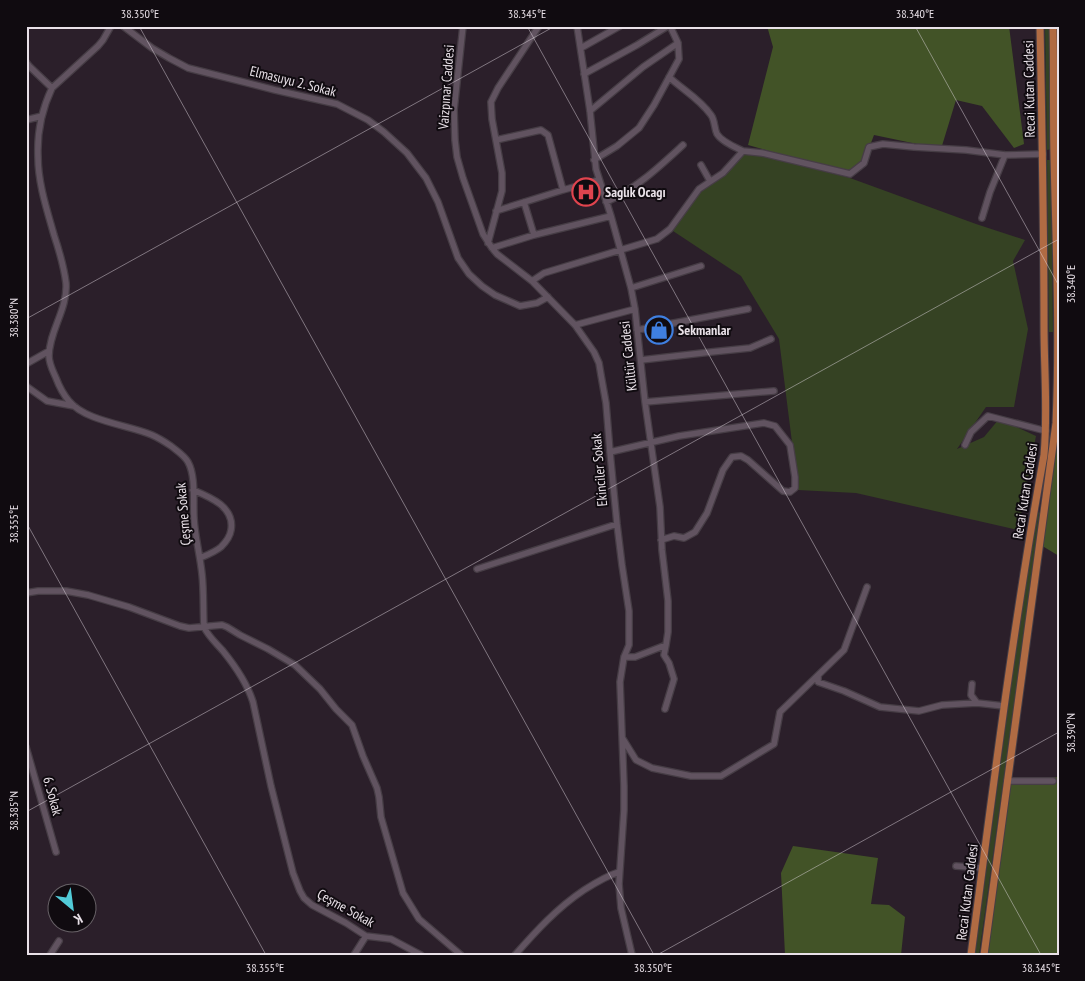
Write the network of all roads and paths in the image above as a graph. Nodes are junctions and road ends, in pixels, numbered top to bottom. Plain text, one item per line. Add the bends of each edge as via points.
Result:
1 (111, 26) edge
2 (123, 26) edge
3 (463, 26) edge
4 (539, 26) edge
5 (577, 26) edge
6 (620, 26) edge
7 (669, 26) edge
8 (1040, 26) edge
9 (1053, 26) edge
10 (678, 43) junction
11 (581, 48) junction
12 (26, 62) edge
13 (1056, 65) edge
14 (584, 74) junction
15 (670, 77) junction
16 (52, 88) junction
17 (590, 111) junction
18 (42, 116) junction
19 (26, 120) edge
20 (496, 140) junction
21 (683, 145) dead end
22 (743, 152) junction
23 (1042, 154) junction
24 (1005, 156) junction
25 (594, 160) junction
26 (701, 165) dead end
27 (599, 180) junction
28 (710, 181) junction
29 (563, 190) junction
30 (524, 202) junction
31 (606, 202) junction
32 (496, 211) junction
33 (611, 216) junction
34 (982, 218) dead end
35 (534, 235) junction
36 (488, 243) junction
37 (492, 248) junction
38 (620, 251) junction
39 (702, 266) dead end
40 (532, 281) junction
41 (631, 288) junction
42 (548, 297) junction
43 (636, 309) junction
44 (748, 309) dead end
45 (574, 325) junction
46 (637, 330) junction
47 (1058, 330) edge
48 (770, 339) dead end
49 (49, 351) junction
50 (641, 360) junction
51 (26, 364) edge
52 (26, 386) edge
53 (774, 390) dead end
54 (645, 402) junction
55 (74, 406) junction
56 (1046, 431) junction
57 (651, 443) junction
58 (965, 446) dead end
59 (610, 452) junction
60 (193, 490) junction
61 (617, 524) junction
62 (661, 540) junction
63 (200, 558) junction
64 (476, 569) dead end
65 (867, 587) dead end
66 (26, 593) edge
67 (204, 626) junction
68 (666, 644) junction
69 (624, 657) junction
70 (818, 676) junction
71 (972, 684) dead end
72 (977, 704) junction
73 (1004, 706) junction
74 (665, 709) dead end
75 (622, 737) junction
76 (26, 747) edge
77 (1007, 781) junction
78 (1053, 781) dead end
79 (56, 852) dead end
80 (956, 866) dead end
81 (982, 868) junction
82 (619, 872) junction
83 (366, 936) junction
84 (59, 941) dead end
85 (50, 955) edge
86 (354, 955) edge
87 (422, 955) edge
88 (461, 955) edge
89 (515, 955) edge
90 (632, 955) edge
91 (971, 955) edge
92 (984, 955) edge

1 - 16 street, Çeşme Sokak via 104,40
2 - 42 street, Elmasuyu 2. Sokak via 152,48 188,68 337,104 368,120 407,153 426,178 458,258 469,274 495,295 520,306
3 - 36 street, Vaizpınar Caddesi via 454,110 455,140 463,178
4 - 20 street via 491,102
5 - 11 street, Kültür Caddesi
6 - 11 street
7 - 10 street
7 - 14 street
8 - 23 main road, Recai Kutan Caddesi
9 - 13 main road, Recai Kutan Caddesi
10 - 15 street via 679,60
10 - 17 street
11 - 14 street, Kültür Caddesi
12 - 16 street
13 - 47 main road, Recai Kutan Caddesi via 1054,153
14 - 17 street, Kültür Caddesi
15 - 22 street via 712,116 718,134
15 - 25 street via 639,128
16 - 18 street, Çeşme Sokak
17 - 25 street, Kültür Caddesi
18 - 19 street
18 - 49 street, Çeşme Sokak via 38,167 66,283 65,298
20 - 29 street via 541,130 548,135
20 - 32 street via 502,173 502,191
21 - 31 street via 622,195
22 - 24 street via 762,153 850,174 864,163 869,147 883,144
22 - 28 street
23 - 24 street
23 - 56 main road, Recai Kutan Caddesi
24 - 34 street
25 - 27 street, Kültür Caddesi
26 - 28 street
27 - 29 street
27 - 31 street, Kültür Caddesi
28 - 38 street via 699,189 670,229 657,239
29 - 30 street
30 - 32 street
30 - 35 street
31 - 33 street, Kültür Caddesi
32 - 36 street
33 - 35 street
33 - 38 street, Kültür Caddesi
35 - 37 street
36 - 37 street, Vaizpınar Caddesi
37 - 40 street, Vaizpınar Caddesi
38 - 40 street via 544,273
38 - 41 street, Kültür Caddesi
39 - 41 street
40 - 42 street, Vaizpınar Caddesi
41 - 43 street, Kültür Caddesi
42 - 45 street, Ekinciler Sokak
43 - 45 street
43 - 46 street, Kültür Caddesi
44 - 46 street
45 - 59 street, Ekinciler Sokak via 599,363
46 - 50 street, Kültür Caddesi
47 - 77 main road, Recai Kutan Caddesi via 1056,423
48 - 50 street via 750,348
49 - 51 street
49 - 55 street, Çeşme Sokak via 54,373
50 - 54 street, Kültür Caddesi
52 - 55 street via 47,401
53 - 54 street
54 - 57 street, Kültür Caddesi
55 - 60 street, Çeşme Sokak via 95,417 163,440 187,460 191,467
56 - 58 street via 988,416 970,432
56 - 73 main road, Recai Kutan Caddesi
57 - 59 street
57 - 62 street, Kültür Caddesi
57 - 62 street via 764,423 775,426 790,445 795,477 795,488 790,492 783,491 748,460 741,456 732,457 695,532 684,538 674,536
59 - 61 street, Ekinciler Sokak
60 - 63 street, Çeşme Sokak
60 - 63 street via 222,506 232,522 223,544
61 - 64 street
61 - 69 street, Ekinciler Sokak via 629,611 630,645
62 - 68 street, Kültür Caddesi via 668,601
63 - 67 street, Çeşme Sokak
65 - 70 street via 844,650
66 - 67 street via 66,591 130,607 180,626
67 - 83 street, Çeşme Sokak via 246,684 251,696 271,786 304,898
67 - 88 street via 227,627 295,666 320,688 352,725 377,788 381,816 403,893 418,920
68 - 69 street
68 - 74 street, Kültür Caddesi via 664,655 674,679
69 - 75 street, Ekinciler Sokak via 620,682
70 - 72 street via 818,682 880,707 919,710 942,705
70 - 75 street via 780,712 774,744 721,776 691,776 652,768 636,760
71 - 72 street via 971,695
72 - 73 street
73 - 81 main road, Recai Kutan Caddesi
75 - 82 street, Ekinciler Sokak via 624,810
76 - 79 street, 6. Sokak
77 - 78 street
77 - 92 main road, Recai Kutan Caddesi
80 - 81 street
81 - 91 main road, Recai Kutan Caddesi
82 - 89 street via 600,880 564,905
82 - 90 street, Ekinciler Sokak via 621,908
83 - 86 street
83 - 87 street, Çeşme Sokak via 391,939
84 - 85 street

